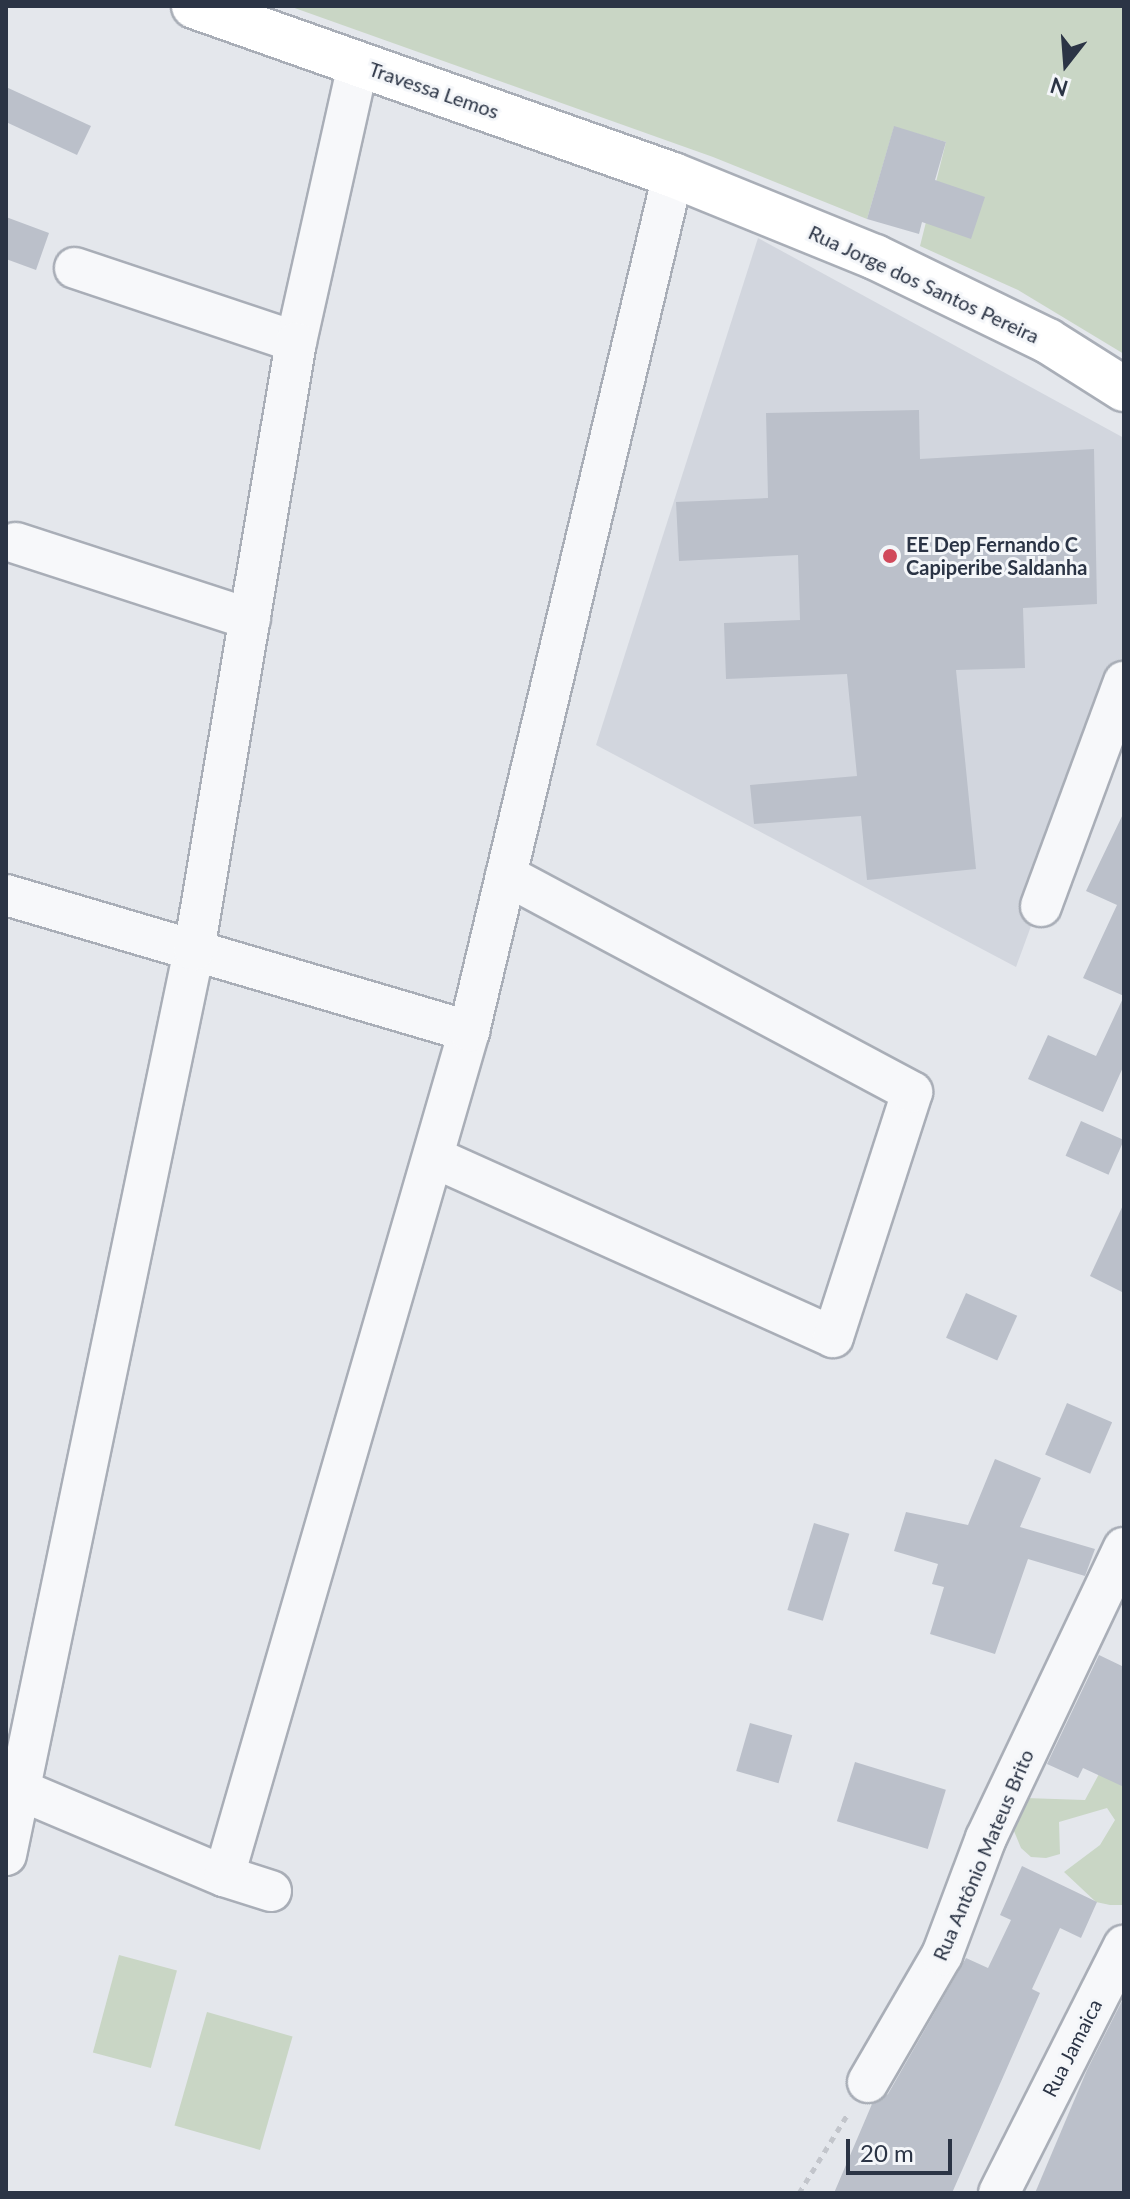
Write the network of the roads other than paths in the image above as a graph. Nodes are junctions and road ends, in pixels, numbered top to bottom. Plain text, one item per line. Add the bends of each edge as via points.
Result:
1 (194, 6) edge
2 (358, 64) junction
3 (673, 175) junction
4 (75, 268) dead end
5 (296, 342) junction
6 (1124, 389) edge
7 (16, 543) dead end
8 (250, 619) junction
9 (1124, 682) edge
10 (506, 875) junction
11 (6, 895) edge
12 (1041, 906) dead end
13 (194, 950) junction
14 (469, 1031) junction
15 (435, 1158) junction
16 (1124, 1548) edge
17 (1113, 1604) edge
18 (12, 1786) edge
19 (6, 1855) edge
20 (224, 1876) junction
21 (271, 1891) dead end
22 (1124, 1946) edge
23 (868, 2082) road end
24 (999, 2193) edge

1 - 2 street, Travessa Lemos
2 - 3 street, Travessa Lemos
2 - 5 street
3 - 6 street, Rua Jorge dos Santos Pereira via 875,257 1048,341
3 - 10 street
4 - 5 street
5 - 8 street
7 - 8 street
8 - 13 street
9 - 12 street
10 - 14 street
10 - 15 street via 912,1092 833,1337
11 - 13 street
13 - 14 street
13 - 18 street
14 - 15 street
15 - 20 street
16 - 17 street, Rua Antônio Mateus Brito
17 - 23 street, Rua Antônio Mateus Brito via 986,1838 942,1955
18 - 19 street
18 - 20 street
20 - 21 street
22 - 24 street, Rua Jamaica

